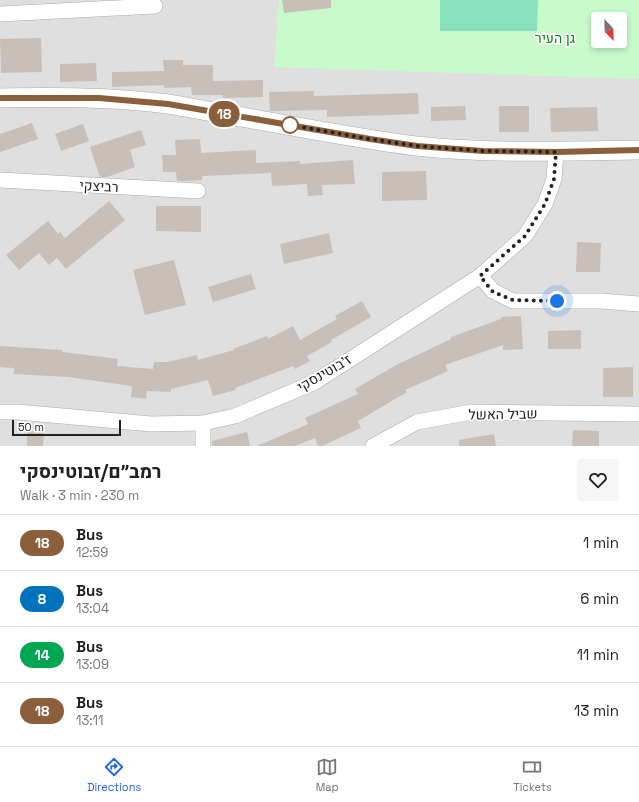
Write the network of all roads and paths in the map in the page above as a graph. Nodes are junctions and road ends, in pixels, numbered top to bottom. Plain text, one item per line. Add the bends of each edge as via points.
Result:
1 (155, 6) dead end
2 (0, 14) edge
3 (0, 98) edge
4 (639, 150) edge
5 (556, 152) junction
6 (0, 180) edge
7 (198, 192) dead end
8 (480, 276) junction
9 (639, 304) edge
10 (0, 412) edge
11 (639, 414) edge
12 (202, 423) junction
13 (203, 446) edge
14 (373, 446) edge

1 - 2 street
3 - 5 street via 99,98 168,104 417,146 483,151
4 - 5 street
5 - 8 street, ז'בוטינסקי via 554,179 545,204 525,236
6 - 7 street, רביצקי
8 - 9 street via 493,292 513,300
8 - 12 street, ז'בוטינסקי via 315,382 235,416
10 - 12 street, ז'בוטינסקי via 151,424
11 - 14 street, שביל האשל via 472,412 417,422
12 - 13 street

